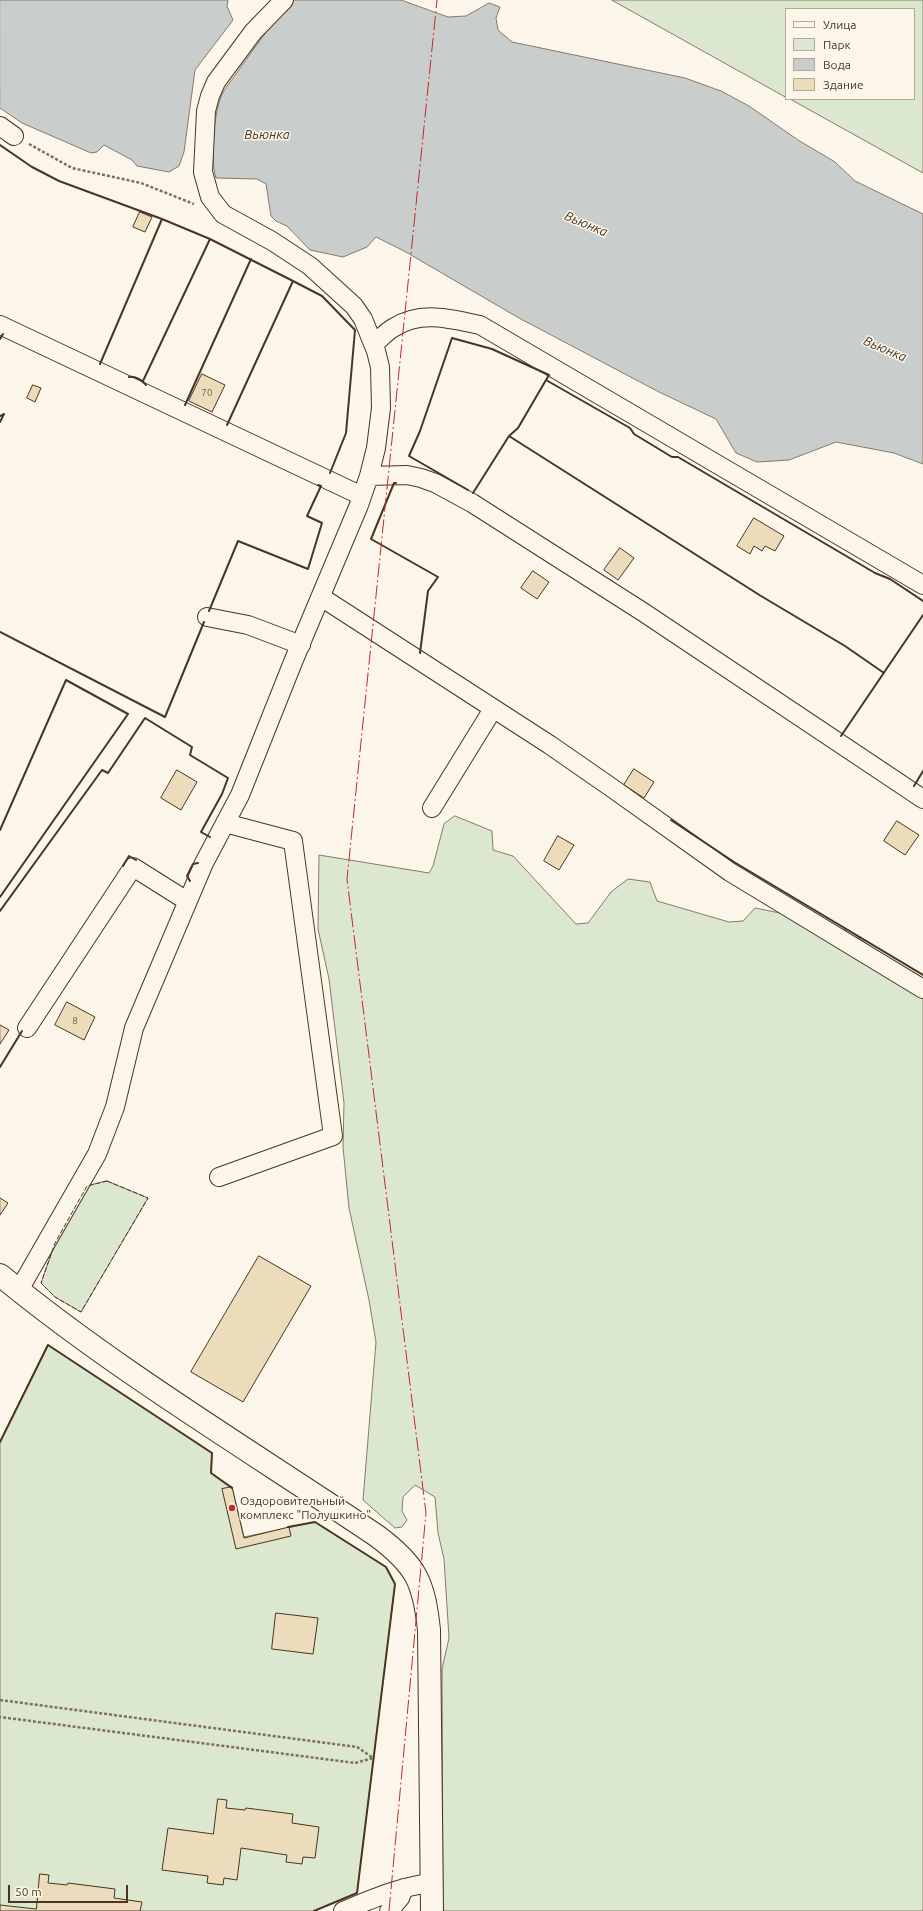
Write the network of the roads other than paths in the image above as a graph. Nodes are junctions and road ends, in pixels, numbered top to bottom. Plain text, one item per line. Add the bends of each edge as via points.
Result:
1 (284, 0) edge
2 (0, 325) edge
3 (374, 344) junction
4 (369, 476) junction
5 (362, 496) junction
6 (923, 585) edge
7 (321, 597) junction
8 (207, 617) dead end
9 (301, 645) junction
10 (493, 709) junction
11 (923, 799) edge
12 (432, 808) dead end
13 (225, 823) junction
14 (187, 901) junction
15 (923, 989) edge
16 (27, 1028) dead end
17 (219, 1177) dead end
18 (0, 1275) edge
19 (19, 1290) junction
20 (432, 1884) junction
21 (404, 1888) junction
22 (343, 1911) edge
23 (389, 1911) edge
24 (432, 1911) edge

1 - 3 street via 253,32 216,82 206,111 203,172 210,197 223,214 310,266 354,306 364,319
2 - 5 street
3 - 4 street via 380,368 381,408 376,448
3 - 6 street via 393,328 418,318 436,316 480,325
4 - 5 street
4 - 11 street via 421,478 472,503 643,612
5 - 7 street
7 - 9 street
7 - 10 street
8 - 9 street via 248,625
9 - 13 street via 240,795
10 - 12 street
10 - 15 street via 606,783 730,872
13 - 14 street
13 - 17 street via 293,841 333,1136
14 - 16 street via 132,867
14 - 19 street via 134,1028 117,1101 97,1154
18 - 19 main road
19 - 20 main road via 94,1347 377,1536 401,1555 414,1572 423,1591 429,1630
20 - 21 street
20 - 24 main road
21 - 22 street
21 - 23 street via 400,1898

